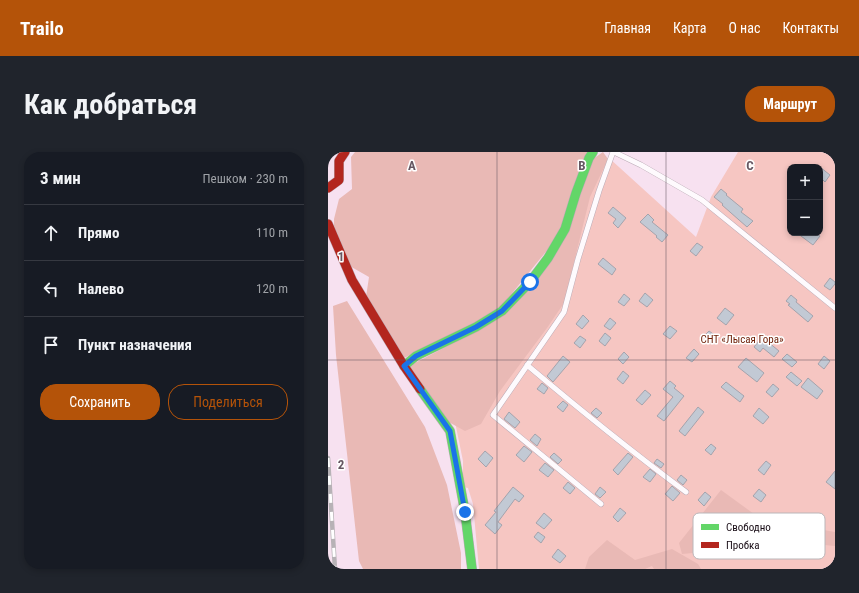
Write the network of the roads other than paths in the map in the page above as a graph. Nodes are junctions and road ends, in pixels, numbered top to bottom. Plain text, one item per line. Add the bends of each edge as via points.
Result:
1 (345, 152) edge
2 (593, 152) edge
3 (614, 152) edge
4 (328, 188) edge
5 (328, 224) edge
6 (835, 308) edge
7 (527, 365) junction
8 (404, 366) junction
9 (686, 492) dead end
10 (601, 504) dead end
11 (472, 569) edge

1 - 4 main road via 339,161 339,180
2 - 8 main road via 565,229 530,282 502,311 476,327 416,356
3 - 6 lane via 702,200
3 - 7 lane via 599,191 564,312
5 - 8 main road via 352,280
7 - 9 lane via 582,413
7 - 10 lane via 493,415
8 - 11 main road via 450,431 465,512

